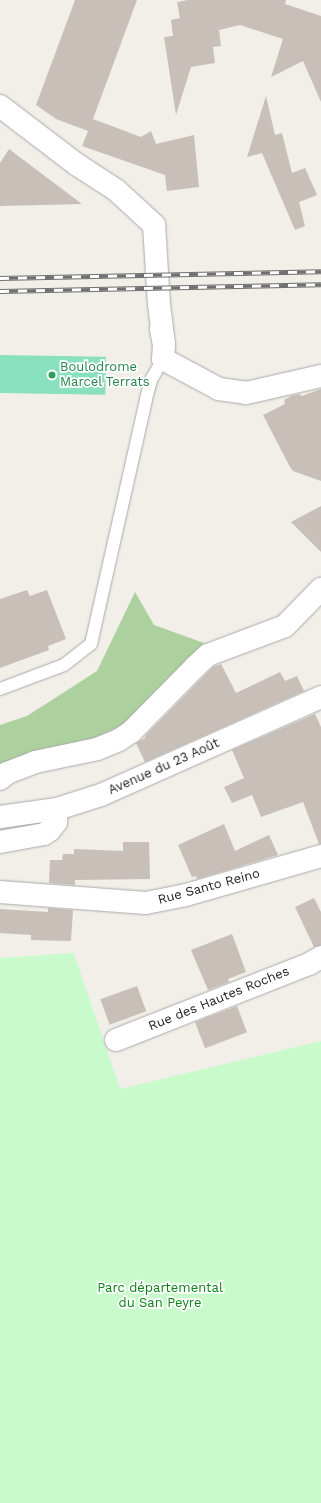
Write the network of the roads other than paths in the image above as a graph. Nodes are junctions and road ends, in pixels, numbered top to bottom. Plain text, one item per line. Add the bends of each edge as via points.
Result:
1 (0, 106) edge
2 (162, 344) junction
3 (321, 376) edge
4 (321, 589) edge
5 (0, 689) edge
6 (321, 697) edge
7 (0, 779) edge
8 (57, 809) junction
9 (0, 817) edge
10 (0, 842) edge
11 (321, 856) edge
12 (0, 892) edge
13 (321, 957) edge
14 (116, 1040) dead end

1 - 2 street via 76,164 116,190 154,225
2 - 3 street via 220,389 246,393
2 - 5 lane via 146,399 91,644 64,665
4 - 7 street via 285,626 208,655 132,732 119,740 97,749 34,762 7,773
6 - 8 street, Avenue du 23 Août via 101,795
8 - 9 street, Avenue du 23 Août
8 - 10 street via 56,822 44,834
11 - 12 street, Rue Santo Reino via 186,895 146,903
13 - 14 street, Rue des Hautes Roches

